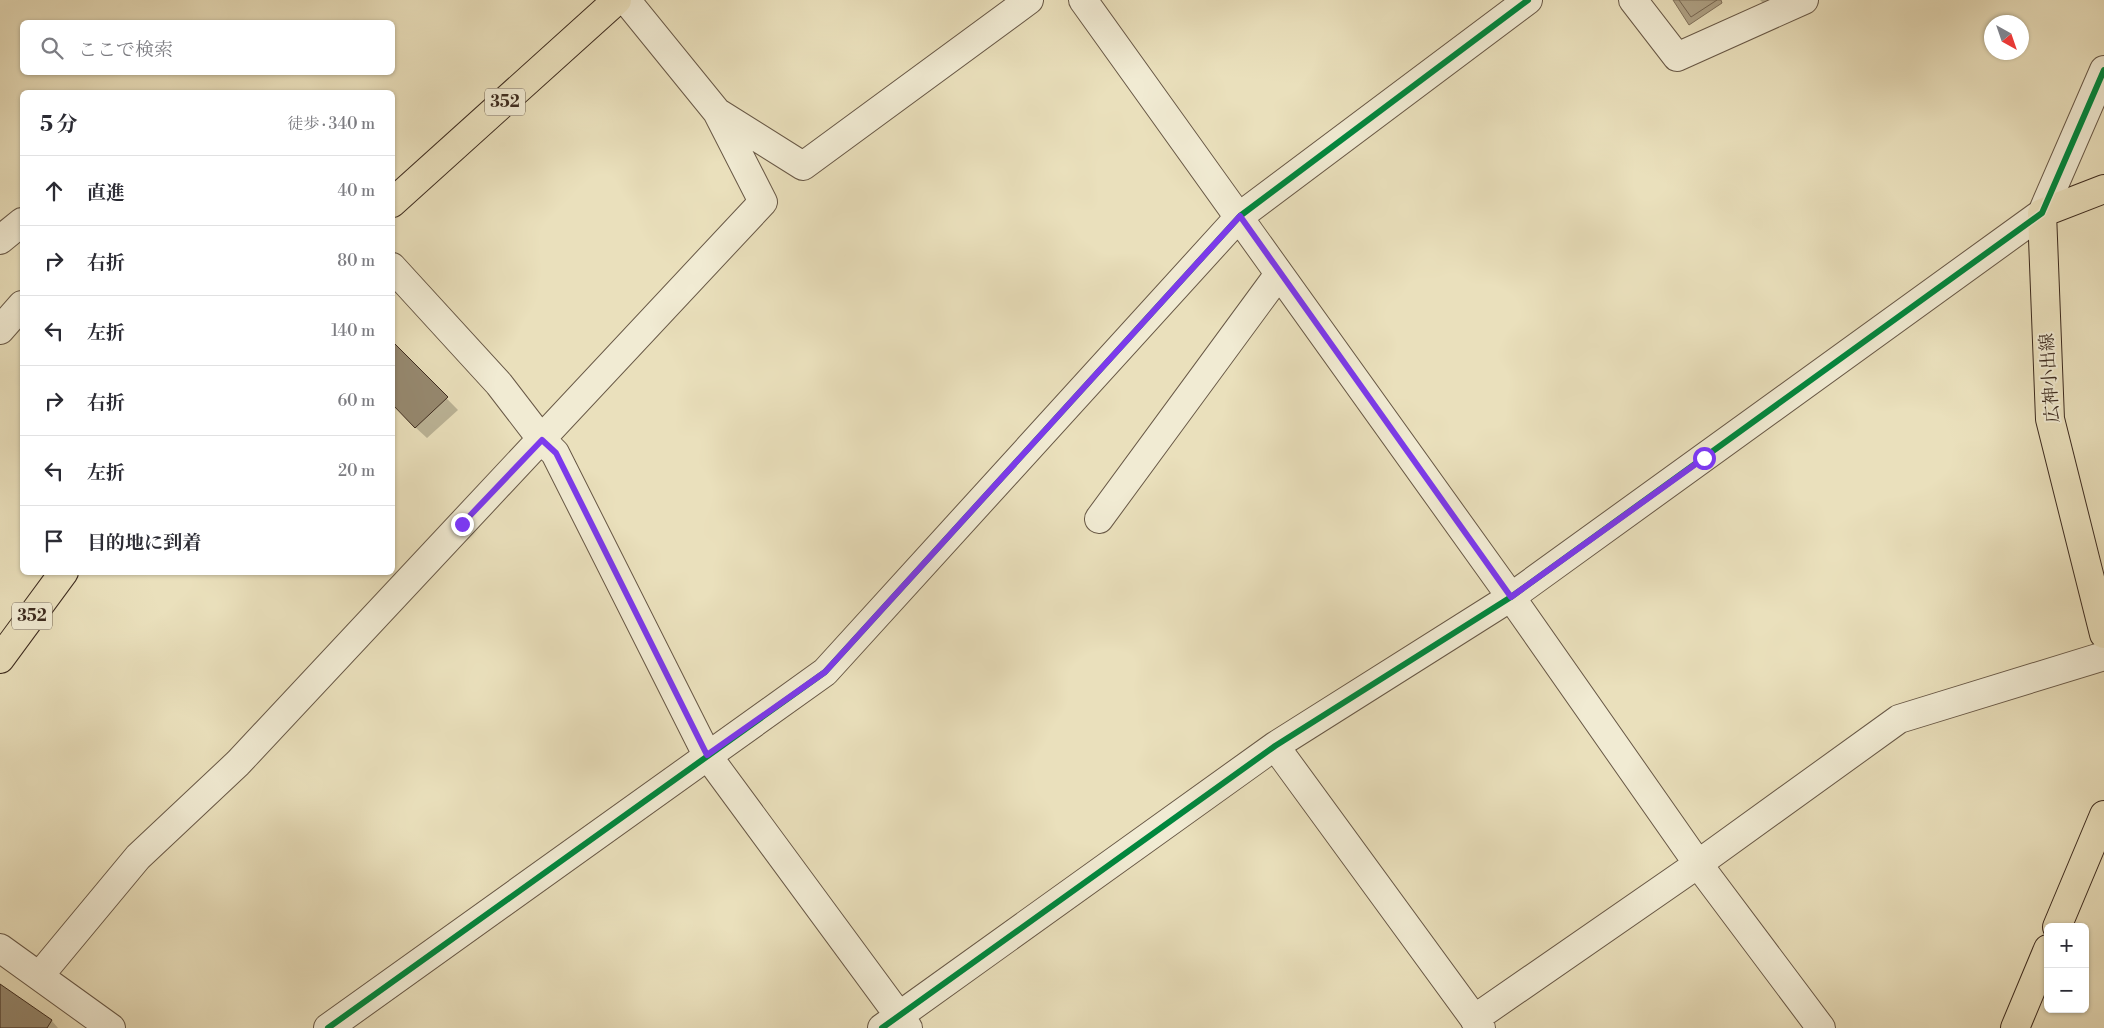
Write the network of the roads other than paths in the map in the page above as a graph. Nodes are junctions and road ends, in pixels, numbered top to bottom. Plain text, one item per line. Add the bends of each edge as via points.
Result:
1 (617, 0) edge
2 (626, 0) edge
3 (1029, 0) edge
4 (1083, 0) edge
5 (1528, 0) edge
6 (1633, 0) edge
7 (1804, 0) edge
8 (2104, 70) edge
9 (717, 112) junction
10 (2104, 189) edge
11 (395, 200) edge
12 (2042, 213) junction
13 (1240, 216) junction
14 (20, 224) edge
15 (0, 240) edge
16 (395, 270) edge
17 (1279, 274) junction
18 (20, 307) edge
19 (0, 330) edge
20 (542, 440) junction
21 (1099, 519) dead end
22 (62, 575) edge
23 (1511, 597) junction
24 (2104, 634) edge
25 (2104, 656) edge
26 (0, 659) edge
27 (1275, 746) junction
28 (707, 755) junction
29 (2104, 815) edge
30 (1698, 864) junction
31 (2059, 923) edge
32 (0, 948) edge
33 (2044, 959) edge
34 (40, 975) junction
35 (1478, 1023) edge
36 (896, 1024) edge
37 (111, 1028) edge
38 (328, 1028) edge
39 (1821, 1028) edge
40 (2015, 1028) edge

1 - 11 main road, 352
2 - 9 street
3 - 9 street via 803,166
4 - 13 street
5 - 13 street
6 - 7 street via 1676,57
8 - 12 street
9 - 20 street via 763,202
10 - 12 main road
12 - 23 street
12 - 24 main road, 広神小出線 via 2050,419
13 - 17 street
13 - 28 street via 825,672
14 - 15 street
16 - 20 street via 499,384
17 - 21 street
17 - 23 street
18 - 19 street
20 - 28 street via 556,453
20 - 34 street via 238,763 138,857
22 - 26 main road, 352
23 - 27 street
23 - 30 street
25 - 30 street via 1899,719
27 - 35 street
27 - 36 street
28 - 36 street
28 - 38 street
29 - 31 main road
30 - 35 street
30 - 39 street
32 - 34 street
33 - 40 main road
34 - 37 street

